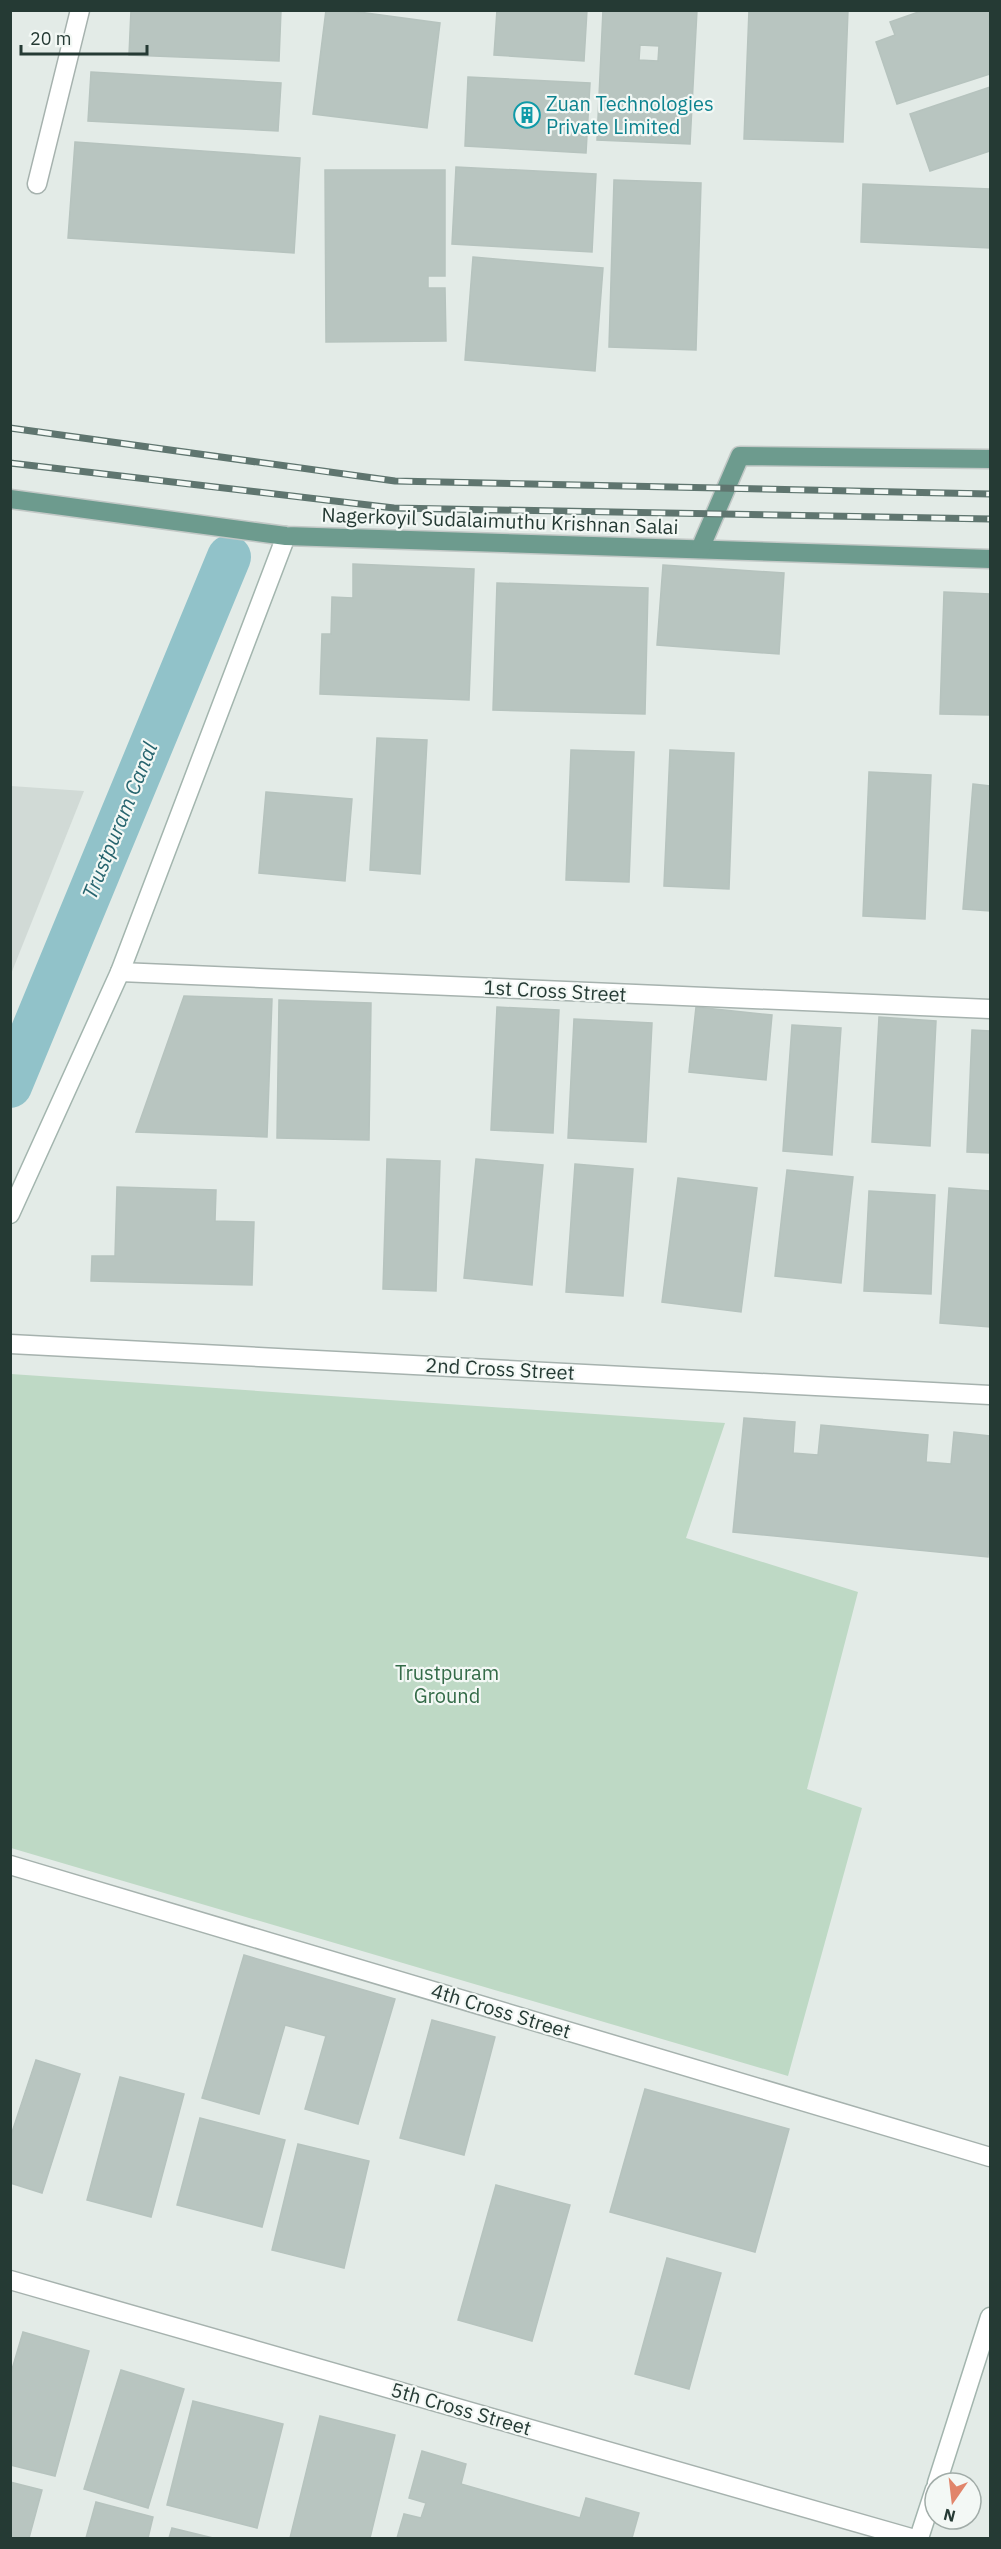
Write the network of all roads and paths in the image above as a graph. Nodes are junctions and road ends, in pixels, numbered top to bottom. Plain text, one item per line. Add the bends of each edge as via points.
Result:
1 (80, 10) edge
2 (37, 184) dead end
3 (990, 459) edge
4 (10, 499) edge
5 (286, 536) junction
6 (700, 549) junction
7 (990, 559) edge
8 (120, 972) junction
9 (990, 1009) edge
10 (10, 1214) edge
11 (10, 1344) edge
12 (990, 1395) edge
13 (10, 1865) edge
14 (990, 2157) edge
15 (10, 2280) edge
16 (990, 2317) edge
17 (941, 2471) edge
18 (911, 2538) edge

1 - 2 street
3 - 6 main road via 740,456
4 - 5 main road, Nagerkoyil Sudalaimuthu Krishnan Salai
5 - 6 main road, Nagerkoyil Sudalaimuthu Krishnan Salai
5 - 8 street
6 - 7 main road, Nagerkoyil Sudalaimuthu Krishnan Salai
8 - 9 street, 1st Cross Street
8 - 10 street
11 - 12 street, 2nd Cross Street
13 - 14 street, 4th Cross Street
15 - 18 street, 5th Cross Street
16 - 17 street

